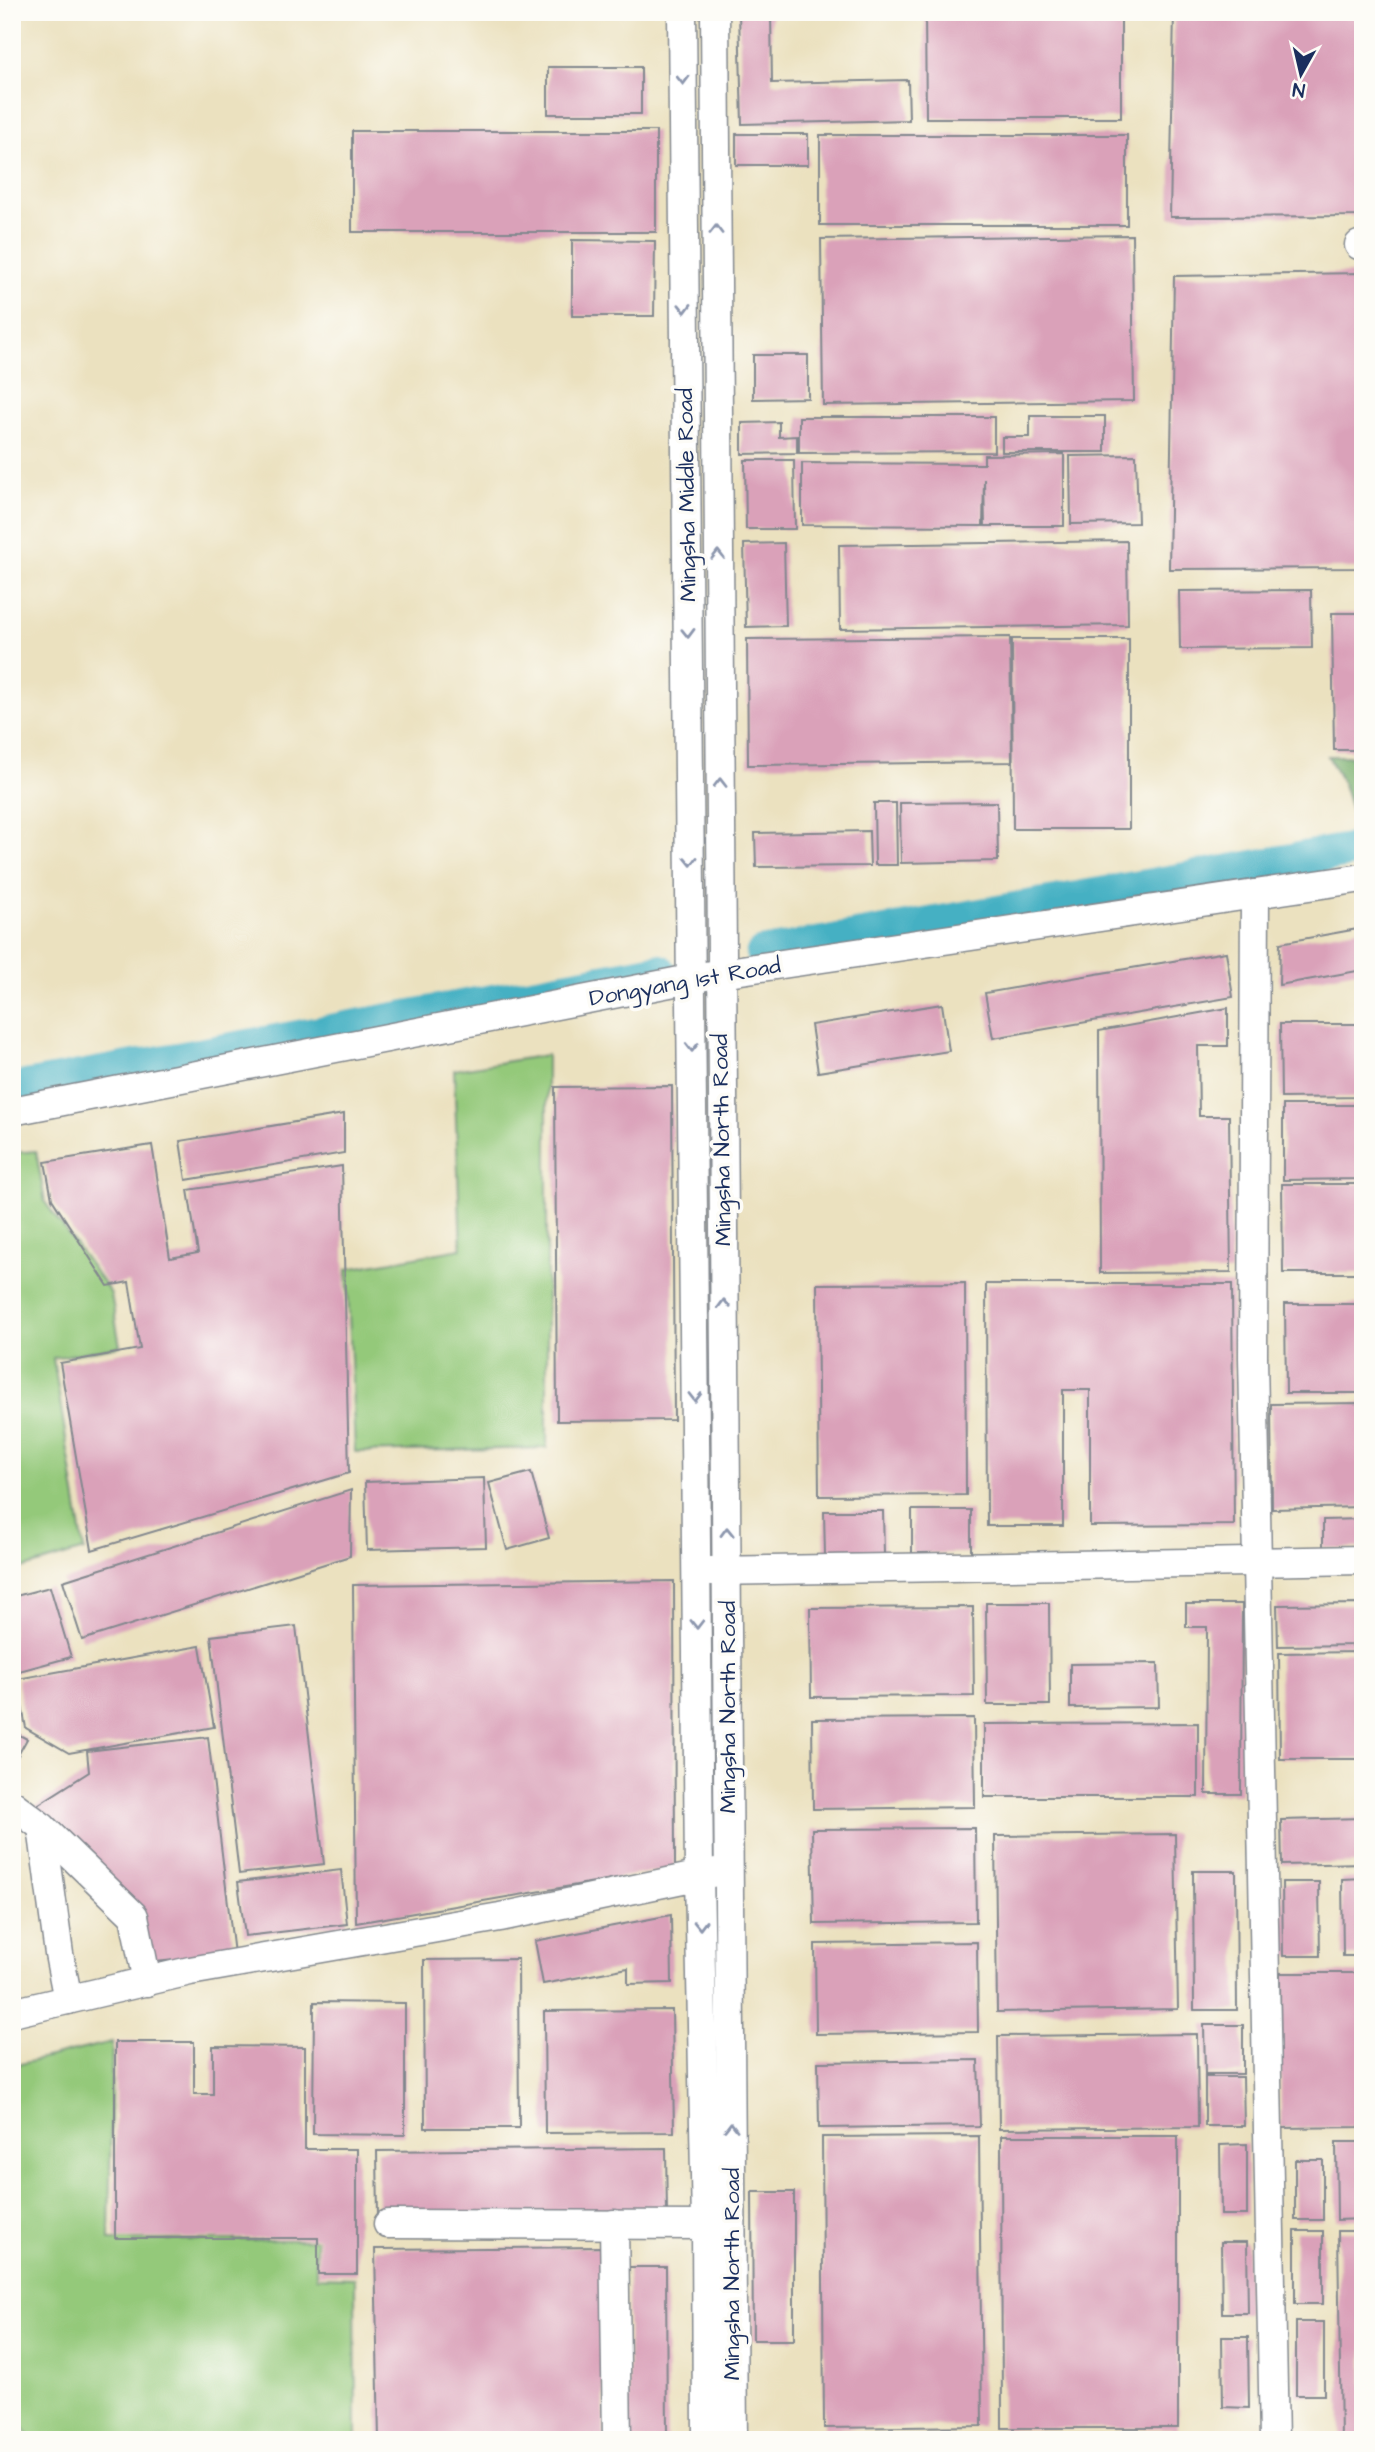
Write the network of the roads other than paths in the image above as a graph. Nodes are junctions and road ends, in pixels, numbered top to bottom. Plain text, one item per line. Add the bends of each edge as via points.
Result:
1 (682, 12) edge
2 (715, 12) edge
3 (1363, 878) edge
4 (1255, 894) junction
5 (721, 973) junction
6 (692, 979) junction
7 (12, 1111) edge
8 (1363, 1560) edge
9 (1255, 1562) junction
10 (727, 1570) junction
11 (697, 1571) junction
12 (12, 1804) edge
13 (43, 1827) junction
14 (729, 1869) junction
15 (699, 1875) junction
16 (147, 1982) junction
17 (68, 2000) junction
18 (12, 2013) edge
19 (387, 2224) dead end
20 (614, 2224) junction
21 (706, 2225) junction
22 (617, 2440) edge
23 (707, 2440) edge
24 (733, 2440) edge
25 (1274, 2440) edge

1 -> 6 street, Mingsha Middle Road
5 -> 2 street, Mingsha Middle Road
3 - 4 street, Dongyang 1st Road
4 - 5 street, Dongyang 1st Road
4 - 9 street
5 - 6 street, Dongyang 1st Road
10 -> 5 street, Mingsha North Road
6 - 7 street, Dongyang 1st Road
6 -> 11 street, Mingsha North Road
8 - 9 street
9 - 10 street
9 - 25 street
10 - 11 street
10 - 14 street, Mingsha North Road
11 -> 15 street, Mingsha North Road
12 - 13 street
13 - 16 street via 135,1916
13 - 17 street
14 - 15 street
24 -> 14 street, Mingsha North Road
15 - 16 street
15 -> 21 street, Mingsha North Road
16 - 17 street
17 - 18 street
19 - 20 street
20 - 21 street
20 - 22 street
21 - 23 street, Mingsha North Road

